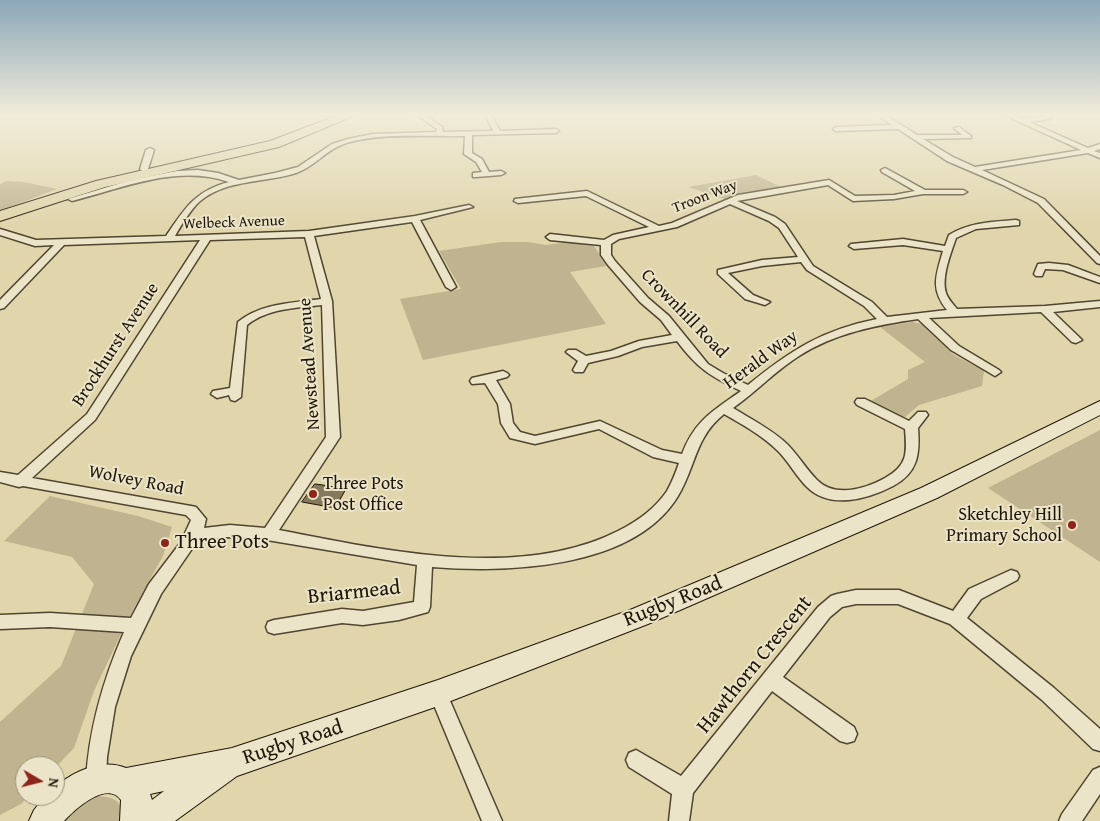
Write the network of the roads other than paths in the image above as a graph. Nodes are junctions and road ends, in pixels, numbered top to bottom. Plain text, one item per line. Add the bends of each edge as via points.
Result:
1 (149, 152) edge
2 (236, 152) edge
3 (326, 152) edge
4 (468, 152) edge
5 (939, 152) edge
6 (1074, 152) edge
7 (975, 169) junction
8 (885, 170) dead end
9 (146, 172) junction
10 (501, 173) dead end
11 (487, 174) junction
12 (476, 175) dead end
13 (238, 182) junction
14 (924, 192) junction
15 (963, 192) dead end
16 (72, 199) dead end
17 (518, 201) dead end
18 (729, 201) junction
19 (469, 207) dead end
20 (0, 216) edge
21 (415, 219) junction
22 (1016, 223) dead end
23 (657, 228) junction
24 (0, 232) edge
25 (309, 234) junction
26 (207, 237) junction
27 (550, 237) dead end
28 (168, 239) junction
29 (62, 242) junction
30 (606, 243) junction
31 (854, 246) dead end
32 (948, 248) junction
33 (802, 259) junction
34 (1100, 261) edge
35 (1039, 274) dead end
36 (1100, 280) edge
37 (450, 287) dead end
38 (327, 301) junction
39 (764, 302) dead end
40 (1100, 304) edge
41 (0, 306) edge
42 (1044, 309) junction
43 (955, 313) junction
44 (922, 317) junction
45 (886, 322) junction
46 (680, 337) junction
47 (1076, 340) dead end
48 (572, 352) dead end
49 (995, 372) dead end
50 (503, 374) dead end
51 (489, 379) junction
52 (476, 381) dead end
53 (749, 390) junction
54 (217, 394) dead end
55 (861, 402) dead end
56 (1100, 407) edge
57 (724, 408) junction
58 (922, 415) dead end
59 (911, 427) junction
60 (688, 460) junction
61 (0, 477) edge
62 (19, 482) junction
63 (269, 534) junction
64 (195, 535) junction
65 (425, 560) junction
66 (1011, 576) dead end
67 (956, 619) junction
68 (0, 622) edge
69 (135, 626) junction
70 (274, 627) dead end
71 (772, 680) junction
72 (438, 693) junction
73 (847, 734) dead end
74 (1100, 742) edge
75 (636, 760) dead end
76 (232, 763) junction
77 (1100, 776) edge
78 (96, 781) junction
79 (127, 783) junction
80 (683, 790) junction
81 (46, 816) edge
82 (136, 821) edge
83 (151, 821) edge
84 (492, 821) edge
85 (679, 821) edge
86 (1069, 821) edge

1 - 9 street
2 - 9 highway
3 - 13 street via 310,165 280,176
4 - 11 street via 479,161
5 - 7 street
6 - 7 street
7 - 34 street via 1040,201
8 - 14 street
9 - 20 highway via 63,194
10 - 11 street
11 - 12 street
13 - 16 street via 220,176 174,172
13 - 28 street via 200,197
14 - 15 street, Troon Way
14 - 18 street, Troon Way via 853,199 829,182 757,193
17 - 23 street via 588,193
18 - 23 street, Troon Way via 674,225
18 - 33 street via 782,226
19 - 21 street, Welbeck Avenue
21 - 25 street, Welbeck Avenue
21 - 37 street
22 - 32 street via 964,229 952,237
23 - 30 street, Troon Way via 616,237
24 - 29 street, Welbeck Avenue via 35,243
25 - 26 street, Welbeck Avenue
25 - 38 street, Newstead Avenue
26 - 28 street, Welbeck Avenue
26 - 62 street, Brockhurst Avenue via 91,417
27 - 30 street
28 - 29 street, Welbeck Avenue
29 - 41 street
30 - 46 street, Crownhill Road via 607,258
31 - 32 street via 903,242
32 - 43 street via 946,266 940,278 940,293
33 - 39 street via 720,272 749,297
33 - 45 street via 810,268 868,304
35 - 36 street via 1041,266 1054,264
38 - 54 street via 259,312 248,317 242,324 235,393
38 - 63 street, Newstead Avenue via 333,437
40 - 42 street, Herald Way
42 - 43 street, Herald Way
42 - 47 street
43 - 44 street, Herald Way
44 - 45 street, Herald Way
44 - 49 street via 955,348
45 - 53 street, Herald Way via 844,331 813,343 785,360
46 - 48 street via 640,344 582,365
46 - 53 street, Crownhill Road via 704,366
50 - 51 street
51 - 52 street
51 - 60 street via 501,396 507,423 515,435 535,440 600,425 658,454
53 - 57 street, Herald Way
55 - 59 street
56 - 72 main road, Rugby Road via 928,493 681,601
57 - 59 street via 775,440 816,487 834,494 854,494 880,488 897,477 910,464
57 - 60 street, Herald Way via 701,428
58 - 59 street
60 - 65 street, Herald Way via 666,503 648,519 609,542 569,555 510,563
61 - 62 street, Wolvey Road
62 - 64 street, Wolvey Road via 109,494 190,511 199,519
63 - 64 street via 231,531
63 - 65 street
64 - 69 street via 173,561
65 - 70 street, Briarmead via 422,607 372,617 342,616
66 - 67 street via 975,594
67 - 71 street, Hawthorn Crescent via 899,597 856,596 837,601 824,612
67 - 74 street, Hawthorn Crescent via 1048,694
68 - 69 street via 50,620
69 - 78 street via 109,692
71 - 73 street
71 - 80 street, Hawthorn Crescent
72 - 76 main road, Rugby Road
72 - 84 street
75 - 80 street
76 - 79 main road, Rugby Road
76 - 83 main road, Rugby Road
77 - 86 street
78 - 79 main road, Rugby Road via 113,779
78 - 81 main road via 75,790
79 - 82 main road via 136,794 139,809
80 - 85 street

